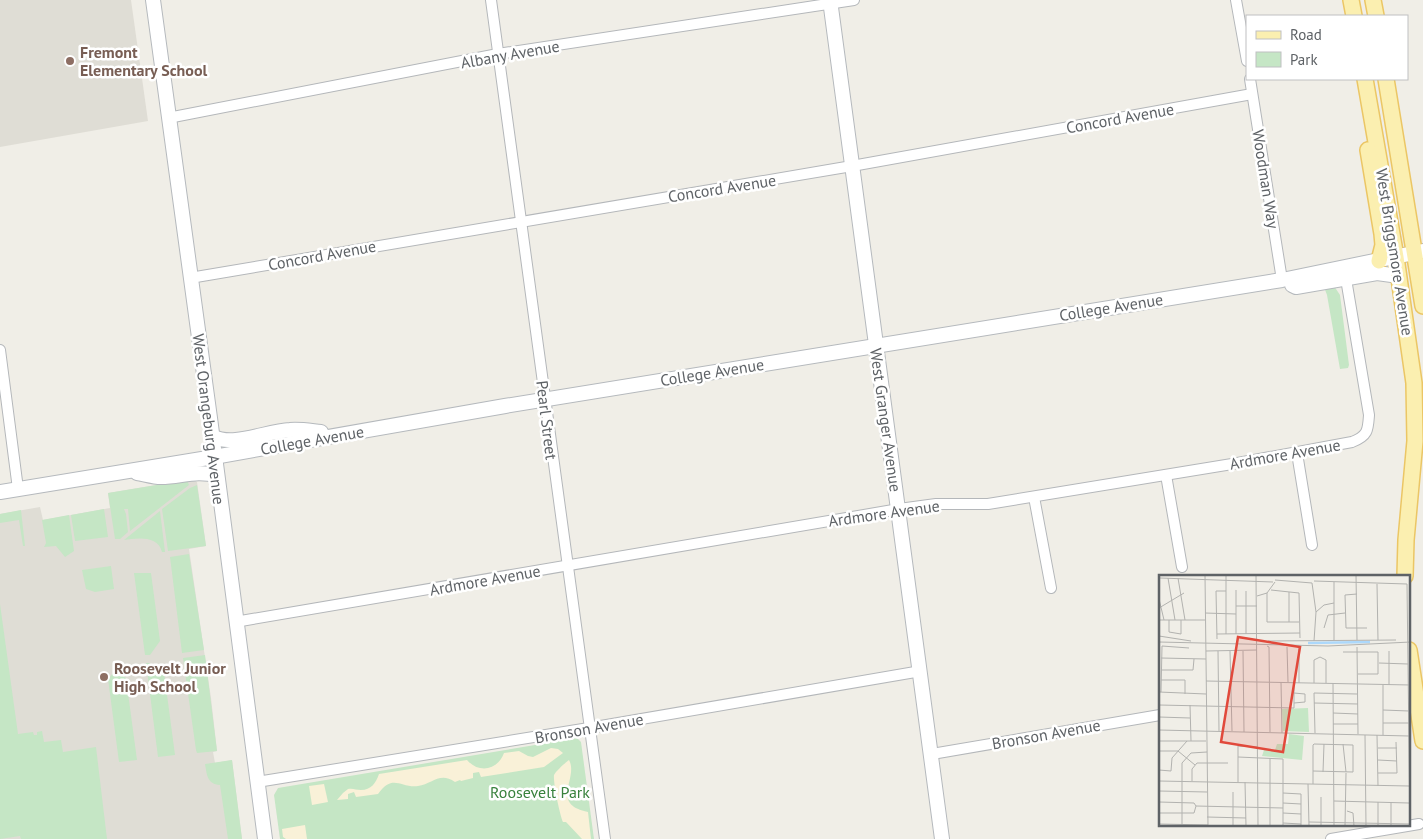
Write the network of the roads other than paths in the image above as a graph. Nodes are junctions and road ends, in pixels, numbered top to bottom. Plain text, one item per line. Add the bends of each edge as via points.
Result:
1 (153, 0) edge
2 (491, 0) edge
3 (854, 0) edge
4 (1236, 0) edge
5 (1351, 0) edge
6 (1373, 0) edge
7 (831, 2) edge
8 (1354, 15) edge
9 (1376, 15) edge
10 (498, 54) junction
11 (1246, 55) edge
12 (1250, 80) edge
13 (1386, 80) edge
14 (1366, 82) edge
15 (1252, 94) junction
16 (168, 118) junction
17 (852, 166) junction
18 (521, 221) junction
19 (1417, 236) edge
20 (1419, 252) edge
21 (1396, 257) junction
22 (1379, 260) junction
23 (1345, 273) junction
24 (1399, 276) junction
25 (190, 278) junction
26 (1282, 280) junction
27 (1423, 306) edge
28 (876, 345) junction
29 (0, 350) edge
30 (544, 400) junction
31 (340, 434) junction
32 (212, 436) junction
33 (1297, 452) junction
34 (214, 457) junction
35 (127, 471) junction
36 (1166, 475) junction
37 (217, 476) junction
38 (18, 489) junction
39 (0, 492) edge
40 (1034, 497) junction
41 (899, 509) junction
42 (1312, 545) dead end
43 (567, 566) junction
44 (1182, 567) dead end
45 (1405, 575) edge
46 (1051, 588) dead end
47 (235, 622) junction
48 (1410, 656) edge
49 (920, 671) junction
50 (1159, 715) edge
51 (589, 728) junction
52 (1423, 741) edge
53 (932, 754) junction
54 (257, 782) junction
55 (1419, 824) dead end
56 (1407, 826) edge
57 (1410, 826) edge
58 (265, 839) edge
59 (604, 839) edge
60 (940, 839) edge
61 (1331, 839) edge

1 - 16 street, West Orangeburg Avenue
2 - 10 street, Pearl Street
3 - 7 street, Albany Avenue
4 - 11 street
5 - 8 main road
6 - 9 main road
7 - 10 street, Albany Avenue
7 - 17 street, West Granger Avenue
10 - 16 street, Albany Avenue
10 - 18 street, Pearl Street
12 - 15 street, Woodman Way
13 - 19 main road, West Briggsmore Avenue
14 - 21 main road, West Briggsmore Avenue
14 - 22 main road via 1364,125 1382,241
15 - 17 street, Concord Avenue
15 - 26 street, Woodman Way
16 - 25 street, West Orangeburg Avenue
17 - 18 street, Concord Avenue
17 - 28 street, West Granger Avenue
18 - 25 street, Concord Avenue
18 - 30 street, Pearl Street
19 - 20 main road, West Briggsmore Avenue
20 - 21 street
20 - 27 main road, West Briggsmore Avenue
21 - 22 street
21 - 24 main road, West Briggsmore Avenue
22 - 23 street
23 - 24 street
23 - 26 street via 1296,287
23 - 33 street, Ardmore Avenue via 1369,415 1366,434 1352,442
24 - 45 main road, West Briggsmore Avenue via 1415,400
25 - 32 street, West Orangeburg Avenue
26 - 28 street, College Avenue
28 - 30 street, College Avenue
28 - 41 street, West Granger Avenue
29 - 38 street
30 - 31 street, College Avenue
30 - 43 street, Pearl Street
31 - 32 street via 290,430 233,440 219,440
31 - 34 street, College Avenue
32 - 34 street, West Orangeburg Avenue
33 - 36 street, Ardmore Avenue
33 - 42 street
34 - 35 street, College Avenue
34 - 37 street, West Orangeburg Avenue
35 - 37 street via 159,477 200,472
35 - 38 street, College Avenue
36 - 40 street, Ardmore Avenue
36 - 44 street
37 - 47 street, West Orangeburg Avenue
38 - 39 street, College Avenue
40 - 41 street, Ardmore Avenue via 988,504 936,504
40 - 46 street
41 - 43 street, Ardmore Avenue
41 - 49 street, West Granger Avenue
43 - 47 street, Ardmore Avenue
43 - 51 street, Pearl Street
47 - 54 street, West Orangeburg Avenue
48 - 52 main road
49 - 51 street, Bronson Avenue
49 - 53 street, West Granger Avenue
50 - 53 street, Bronson Avenue
51 - 54 street, Bronson Avenue
51 - 59 street, Pearl Street
53 - 60 street, West Granger Avenue
54 - 58 street, West Orangeburg Avenue
55 - 57 street
56 - 61 street

